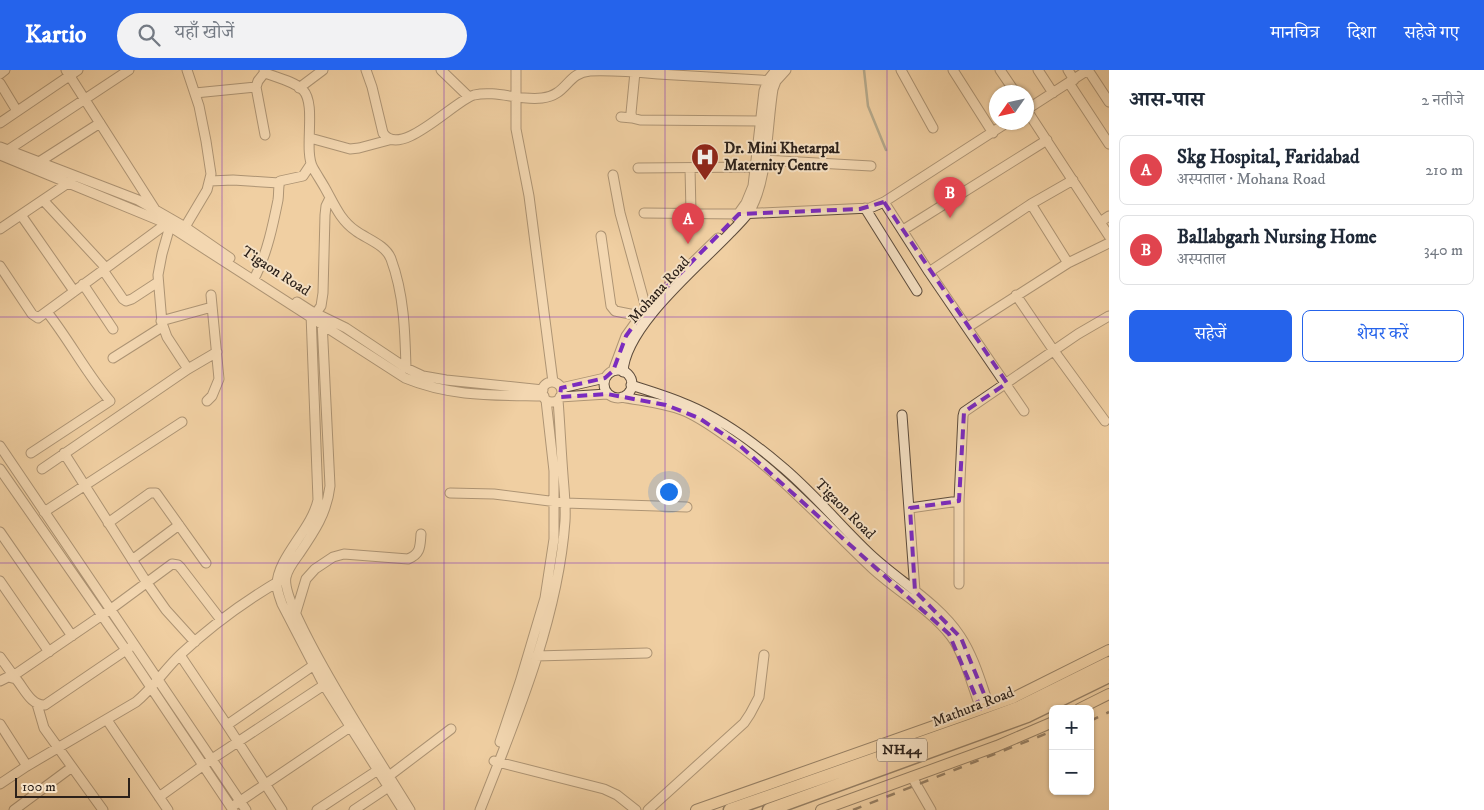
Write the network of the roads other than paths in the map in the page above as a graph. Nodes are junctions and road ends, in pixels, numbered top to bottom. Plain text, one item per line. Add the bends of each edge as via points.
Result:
1 (5, 70) edge
2 (78, 70) edge
3 (129, 70) edge
4 (187, 70) edge
5 (323, 70) edge
6 (366, 70) edge
7 (441, 70) edge
8 (516, 70) edge
9 (776, 70) edge
10 (786, 70) edge
11 (901, 70) edge
12 (952, 70) edge
13 (1000, 70) edge
14 (1038, 70) edge
15 (1068, 70) edge
16 (1088, 70) edge
17 (265, 71) edge
18 (634, 72) junction
19 (68, 73) edge
20 (0, 74) edge
21 (772, 81) junction
22 (1071, 81) junction
23 (0, 83) edge
24 (1010, 85) edge
25 (256, 87) junction
26 (299, 88) junction
27 (195, 93) junction
28 (1054, 93) junction
29 (469, 97) junction
30 (516, 98) junction
31 (85, 99) junction
32 (1109, 102) edge
33 (1034, 105) edge
34 (18, 111) junction
35 (621, 117) dead end
36 (632, 118) junction
37 (1034, 120) edge
38 (760, 122) junction
39 (0, 123) edge
40 (100, 123) junction
41 (933, 128) dead end
42 (997, 130) edge
43 (993, 133) junction
44 (264, 135) dead end
45 (310, 138) junction
46 (390, 140) junction
47 (1047, 140) junction
48 (1109, 144) edge
49 (3, 151) edge
50 (764, 160) junction
51 (39, 162) junction
52 (311, 164) junction
53 (871, 166) dead end
54 (638, 168) dead end
55 (690, 168) junction
56 (756, 168) junction
57 (75, 175) junction
58 (613, 175) dead end
59 (1073, 180) junction
60 (210, 181) junction
61 (69, 183) junction
62 (279, 183) junction
63 (330, 198) junction
64 (42, 200) junction
65 (884, 202) junction
66 (1031, 204) junction
67 (865, 208) junction
68 (644, 213) dead end
69 (691, 213) junction
70 (744, 214) junction
71 (21, 215) junction
72 (1109, 216) edge
73 (163, 221) junction
74 (1100, 222) junction
75 (185, 227) junction
76 (0, 229) edge
77 (903, 230) junction
78 (602, 236) dead end
79 (1109, 236) edge
80 (1109, 243) edge
81 (1068, 263) junction
82 (0, 266) edge
83 (105, 269) junction
84 (929, 272) junction
85 (256, 276) junction
86 (158, 282) junction
87 (83, 284) junction
88 (917, 290) dead end
89 (74, 291) junction
90 (211, 294) dead end
91 (1016, 295) junction
92 (212, 307) junction
93 (47, 312) junction
94 (643, 312) junction
95 (1109, 316) edge
96 (318, 319) junction
97 (162, 324) junction
98 (968, 327) junction
99 (113, 329) dead end
100 (1054, 351) junction
101 (217, 352) junction
102 (113, 358) dead end
103 (406, 368) junction
104 (188, 369) junction
105 (613, 371) junction
106 (623, 372) junction
107 (605, 378) junction
108 (1007, 383) junction
109 (632, 385) junction
110 (558, 392) junction
111 (608, 394) junction
112 (544, 395) junction
113 (622, 397) junction
114 (206, 401) dead end
115 (1024, 410) dead end
116 (902, 415) dead end
117 (1105, 421) dead end
118 (182, 422) dead end
119 (0, 446) edge
120 (31, 453) dead end
121 (64, 453) junction
122 (42, 469) dead end
123 (0, 470) edge
124 (86, 485) junction
125 (799, 488) junction
126 (450, 493) dead end
127 (555, 501) junction
128 (959, 501) junction
129 (565, 503) junction
130 (687, 508) dead end
131 (910, 508) junction
132 (44, 512) junction
133 (108, 523) junction
134 (179, 525) junction
135 (0, 532) edge
136 (421, 534) dead end
137 (132, 560) junction
138 (206, 563) dead end
139 (286, 577) junction
140 (0, 581) edge
141 (277, 582) junction
142 (147, 583) junction
143 (959, 584) dead end
144 (915, 591) junction
145 (111, 610) junction
146 (296, 612) junction
147 (101, 616) junction
148 (221, 620) junction
149 (72, 636) junction
150 (195, 642) junction
151 (134, 644) junction
152 (126, 650) junction
153 (1109, 650) edge
154 (49, 652) junction
155 (647, 653) dead end
156 (180, 655) junction
157 (764, 655) dead end
158 (536, 656) junction
159 (0, 657) edge
160 (1109, 663) edge
161 (314, 665) junction
162 (1109, 676) edge
163 (15, 677) junction
164 (158, 679) junction
165 (0, 680) edge
166 (324, 685) junction
167 (1074, 686) junction
168 (151, 688) junction
169 (1109, 694) edge
170 (37, 704) junction
171 (1087, 705) edge
172 (985, 708) junction
173 (107, 720) junction
174 (0, 724) edge
175 (227, 724) junction
176 (1049, 724) edge
177 (350, 728) junction
178 (452, 729) dead end
179 (238, 742) junction
180 (57, 748) junction
181 (212, 759) junction
182 (496, 762) junction
183 (27, 766) junction
184 (203, 766) junction
185 (72, 767) junction
186 (380, 769) junction
187 (912, 777) junction
188 (1, 782) edge
189 (391, 782) junction
190 (266, 783) junction
191 (160, 797) junction
192 (240, 800) junction
193 (27, 806) edge
194 (844, 806) edge
195 (101, 809) edge
196 (230, 809) edge
197 (14, 810) edge
198 (168, 810) edge
199 (246, 810) edge
200 (282, 810) edge
201 (317, 810) edge
202 (354, 810) edge
203 (403, 810) edge
204 (410, 810) edge
205 (473, 810) edge
206 (480, 810) edge
207 (636, 810) edge
208 (648, 810) edge
209 (696, 810) edge
210 (730, 810) edge
211 (769, 810) edge
212 (821, 810) edge
213 (931, 810) edge

1 - 20 street
2 - 19 street
3 - 31 street
4 - 27 street
5 - 26 street
6 - 46 street via 382,128
7 - 29 street
8 - 30 street
9 - 21 street, Mohana Road
10 - 21 street, Mohana Road
11 - 41 street
12 - 43 street
13 - 24 street
14 - 28 street
15 - 22 street
16 - 22 street
16 - 32 street
17 - 25 street
17 - 26 street
18 - 21 street
18 - 30 street via 582,72 555,96
18 - 36 street
19 - 31 street
19 - 34 street
21 - 38 street, Mohana Road via 764,91
21 - 50 street, Mohana Road
22 - 28 street
22 - 48 street
23 - 34 street
25 - 27 street
25 - 44 street
26 - 45 street via 306,96
27 - 60 street via 206,141
28 - 33 street
29 - 30 street via 495,94
29 - 46 street via 418,132
30 - 110 street via 516,129
31 - 40 street
31 - 49 street
34 - 39 street
35 - 36 street
36 - 38 street
37 - 47 street
38 - 56 street, Mohana Road
40 - 51 street
40 - 73 street
42 - 43 street
43 - 65 street
45 - 46 street via 350,148
45 - 52 street
47 - 59 street
47 - 77 street
49 - 51 street, Tigaon Road
49 - 61 street, Tigaon Road
50 - 53 street
50 - 70 street, Mohana Road via 760,185
51 - 57 street, Tigaon Road
52 - 62 street via 303,176 282,179
52 - 63 street
54 - 55 street
55 - 56 street
55 - 69 street
56 - 70 street, Mohana Road
57 - 61 street
57 - 73 street, Tigaon Road via 138,200
58 - 94 street
59 - 66 street
59 - 74 street
60 - 62 street
60 - 75 street
61 - 64 street
61 - 73 street, Tigaon Road
62 - 85 street via 273,221
63 - 96 street via 325,215 323,293
63 - 103 street via 355,231 390,257 403,306
64 - 71 street
64 - 83 street
65 - 67 street
65 - 77 street
66 - 81 street
66 - 84 street
67 - 70 street
67 - 88 street
68 - 69 street
69 - 70 street
70 - 94 street, Mohana Road
70 - 106 street, Mohana Road via 645,323 626,354
71 - 76 street
71 - 89 street
72 - 74 street
73 - 75 street, Tigaon Road
73 - 83 street
73 - 86 street
73 - 96 street
74 - 79 street
75 - 85 street, Tigaon Road
77 - 84 street
78 - 94 street via 611,306 615,311
80 - 81 street
81 - 91 street
82 - 93 street via 35,317
83 - 86 street via 126,301
83 - 87 street
84 - 98 street
85 - 96 street, Tigaon Road
86 - 97 street
87 - 89 street
87 - 99 street
89 - 93 street
90 - 92 street
91 - 98 street
91 - 100 street
92 - 97 street
92 - 101 street
93 - 120 street via 110,401
94 - 105 street, Mohana Road via 626,336
95 - 100 street
96 - 103 street, Tigaon Road via 346,328
96 - 112 street, Tigaon Road via 393,372 430,387 465,394
96 - 139 street via 329,496 323,516
96 - 141 street via 318,500 312,518 283,565
97 - 102 street
97 - 104 street
98 - 108 street
100 - 108 street
100 - 117 street
101 - 104 street
101 - 114 street via 218,385
103 - 112 street, Tigaon Road via 433,378
104 - 121 street
105 - 106 street
105 - 107 street
106 - 109 street
107 - 110 street
107 - 111 street
108 - 115 street
108 - 128 street via 964,412
109 - 113 street
109 - 125 street, Tigaon Road via 688,405 735,431 780,464
110 - 111 street
110 - 112 street via 552,402
110 - 112 street via 547,384
110 - 129 street
111 - 113 street
112 - 127 street
113 - 125 street, Tigaon Road via 666,405 699,418
116 - 131 street
118 - 124 street
119 - 132 street
121 - 122 street
121 - 124 street
123 - 147 street
124 - 132 street
124 - 133 street
125 - 144 street, Tigaon Road
125 - 172 street, Tigaon Road via 874,570 951,636
126 - 127 street
127 - 129 street
127 - 182 street via 554,539 545,598
128 - 131 street
128 - 143 street
129 - 130 street
129 - 158 street via 558,579
131 - 144 street
132 - 145 street
133 - 134 street via 154,492
133 - 137 street
134 - 137 street
134 - 138 street
135 - 149 street
136 - 146 street via 420,550 408,559 344,554 333,557 306,579
137 - 142 street
139 - 141 street
139 - 146 street
140 - 154 street
141 - 148 street
141 - 161 street via 282,604
142 - 145 street
142 - 148 street via 172,564 178,565
142 - 150 street
144 - 172 street, Tigaon Road via 945,618 961,638 972,661
145 - 147 street
145 - 151 street
146 - 186 street
147 - 149 street
147 - 152 street
148 - 150 street
149 - 154 street
150 - 156 street
151 - 152 street
151 - 164 street
152 - 168 street
152 - 170 street via 45,705
153 - 172 main road via 1013,698
154 - 163 street
155 - 158 street
156 - 164 street
156 - 175 street
157 - 208 street via 759,696 744,723
158 - 182 street
159 - 163 street
160 - 167 highway, Mathura Road / NH44
161 - 166 street
161 - 175 street
162 - 167 highway, Mathura Road / NH44
163 - 165 street
163 - 170 street
164 - 168 street
164 - 181 street
166 - 177 street
166 - 179 street
167 - 210 highway, Mathura Road / NH44 via 972,726
167 - 211 highway, Mathura Road / NH44 via 1027,716
168 - 173 street
168 - 184 street
169 - 171 main road
170 - 180 street via 44,728
172 - 209 main road
173 - 180 street
173 - 191 street
174 - 183 street
175 - 179 street
176 - 187 main road
177 - 186 street
177 - 190 street
178 - 189 street
179 - 181 street
179 - 190 street
180 - 183 street
180 - 185 street
181 - 184 street
181 - 192 street
182 - 205 street
182 - 206 street
182 - 207 street via 604,789
183 - 188 street
184 - 191 street
184 - 196 street
185 - 193 street
185 - 195 street
186 - 189 street
186 - 201 street
187 - 194 main road
187 - 213 street
189 - 202 street
189 - 203 street
189 - 204 street
190 - 192 street
190 - 200 street
191 - 198 street
192 - 196 street
192 - 199 street
193 - 197 street
194 - 212 main road

